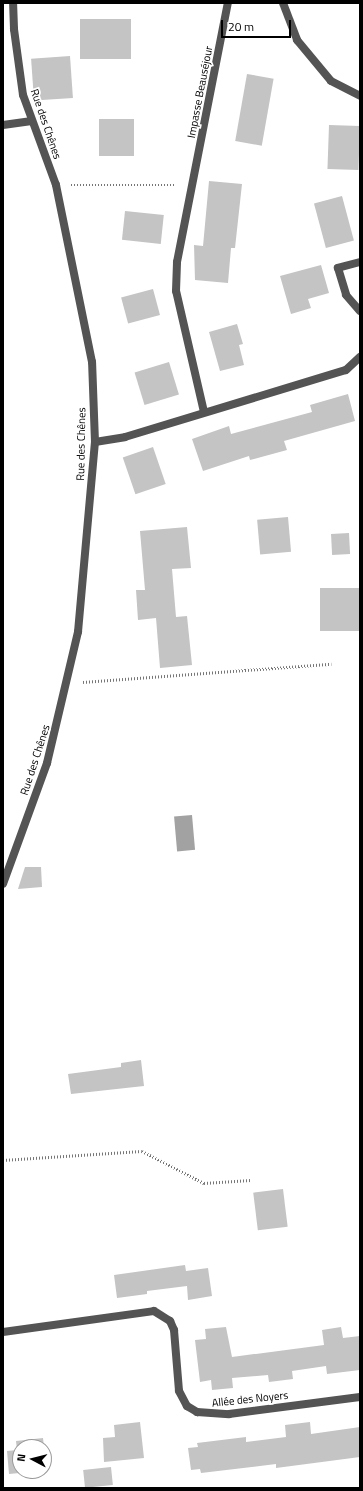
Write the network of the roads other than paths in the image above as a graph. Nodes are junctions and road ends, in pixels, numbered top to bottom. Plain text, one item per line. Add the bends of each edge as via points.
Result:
1 (13, 3) edge
2 (228, 3) edge
3 (283, 3) edge
4 (360, 96) edge
5 (32, 121) junction
6 (3, 125) edge
7 (360, 262) edge
8 (360, 311) edge
9 (360, 357) edge
10 (204, 412) junction
11 (95, 442) junction
12 (3, 884) edge
13 (3, 1332) edge
14 (360, 1397) edge

1 - 5 street, Rue des Chênes via 23,95
2 - 10 street, Impasse Beauséjour via 177,262 176,291
3 - 4 street via 297,40 331,81
5 - 6 street
5 - 11 street, Rue des Chênes via 56,186 92,362
7 - 8 street via 338,268 346,295
9 - 10 street via 346,370
10 - 11 street via 125,437
11 - 12 street, Rue des Chênes via 78,632 68,683 47,763
13 - 14 street, Allée des Noyers via 154,1311 170,1321 174,1330 179,1391 187,1406 198,1412 229,1414

